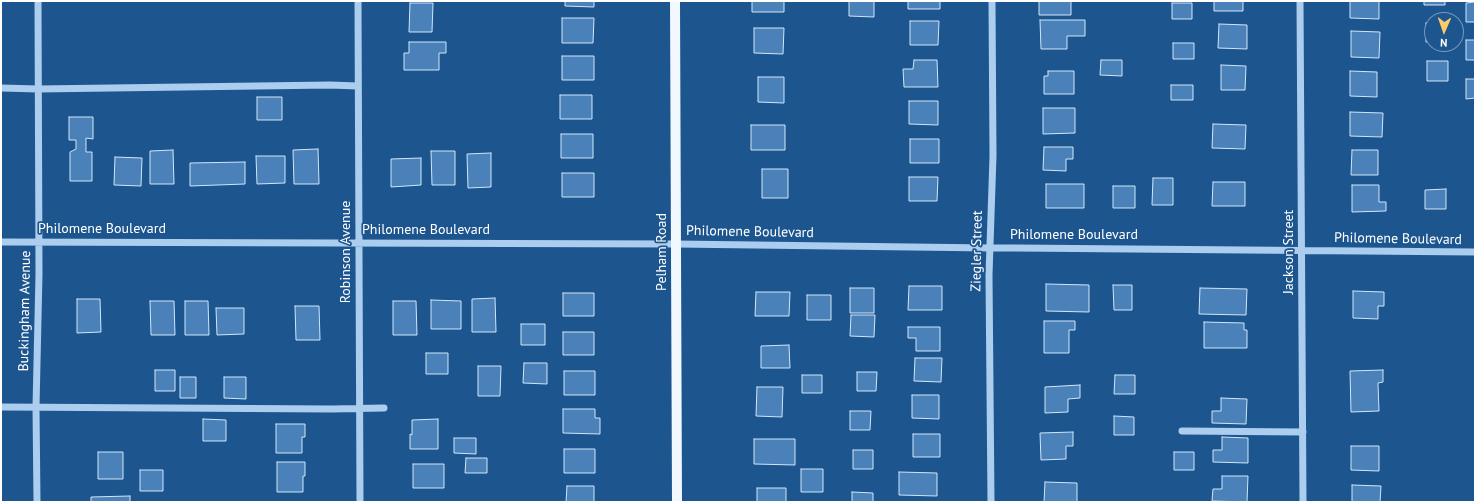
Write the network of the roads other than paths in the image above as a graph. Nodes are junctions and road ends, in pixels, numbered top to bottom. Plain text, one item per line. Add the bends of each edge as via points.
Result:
1 (38, 1) edge
2 (358, 1) edge
3 (675, 1) edge
4 (992, 1) edge
5 (1300, 1) edge
6 (358, 86) junction
7 (1, 88) edge
8 (38, 89) junction
9 (1, 242) edge
10 (39, 242) junction
11 (359, 243) junction
12 (676, 244) junction
13 (990, 248) junction
14 (1302, 250) junction
15 (1475, 252) edge
16 (1, 407) edge
17 (36, 407) junction
18 (384, 408) dead end
19 (359, 409) junction
20 (1182, 431) dead end
21 (1302, 432) junction
22 (37, 502) edge
23 (360, 502) edge
24 (677, 502) edge
25 (991, 502) edge
26 (1303, 502) edge

1 - 8 street, Buckingham Avenue
2 - 6 street, Robinson Avenue
3 - 12 main road, Pelham Road
4 - 13 street, Ziegler Street via 993,156
5 - 14 street, Jackson Street
6 - 8 street
6 - 11 street, Robinson Avenue
7 - 8 street
8 - 10 street, Buckingham Avenue
9 - 10 street, Philomene Boulevard
10 - 11 street, Philomene Boulevard
10 - 17 street, Buckingham Avenue
11 - 12 street, Philomene Boulevard
11 - 19 street, Robinson Avenue
12 - 13 street, Philomene Boulevard
12 - 24 main road, Pelham Road
13 - 14 street, Philomene Boulevard
13 - 25 street, Ziegler Street
14 - 15 street, Philomene Boulevard
14 - 21 street, Jackson Street
16 - 17 street
17 - 19 street
17 - 22 street, Buckingham Avenue
18 - 19 street
19 - 23 street, Robinson Avenue
20 - 21 street
21 - 26 street, Jackson Street

